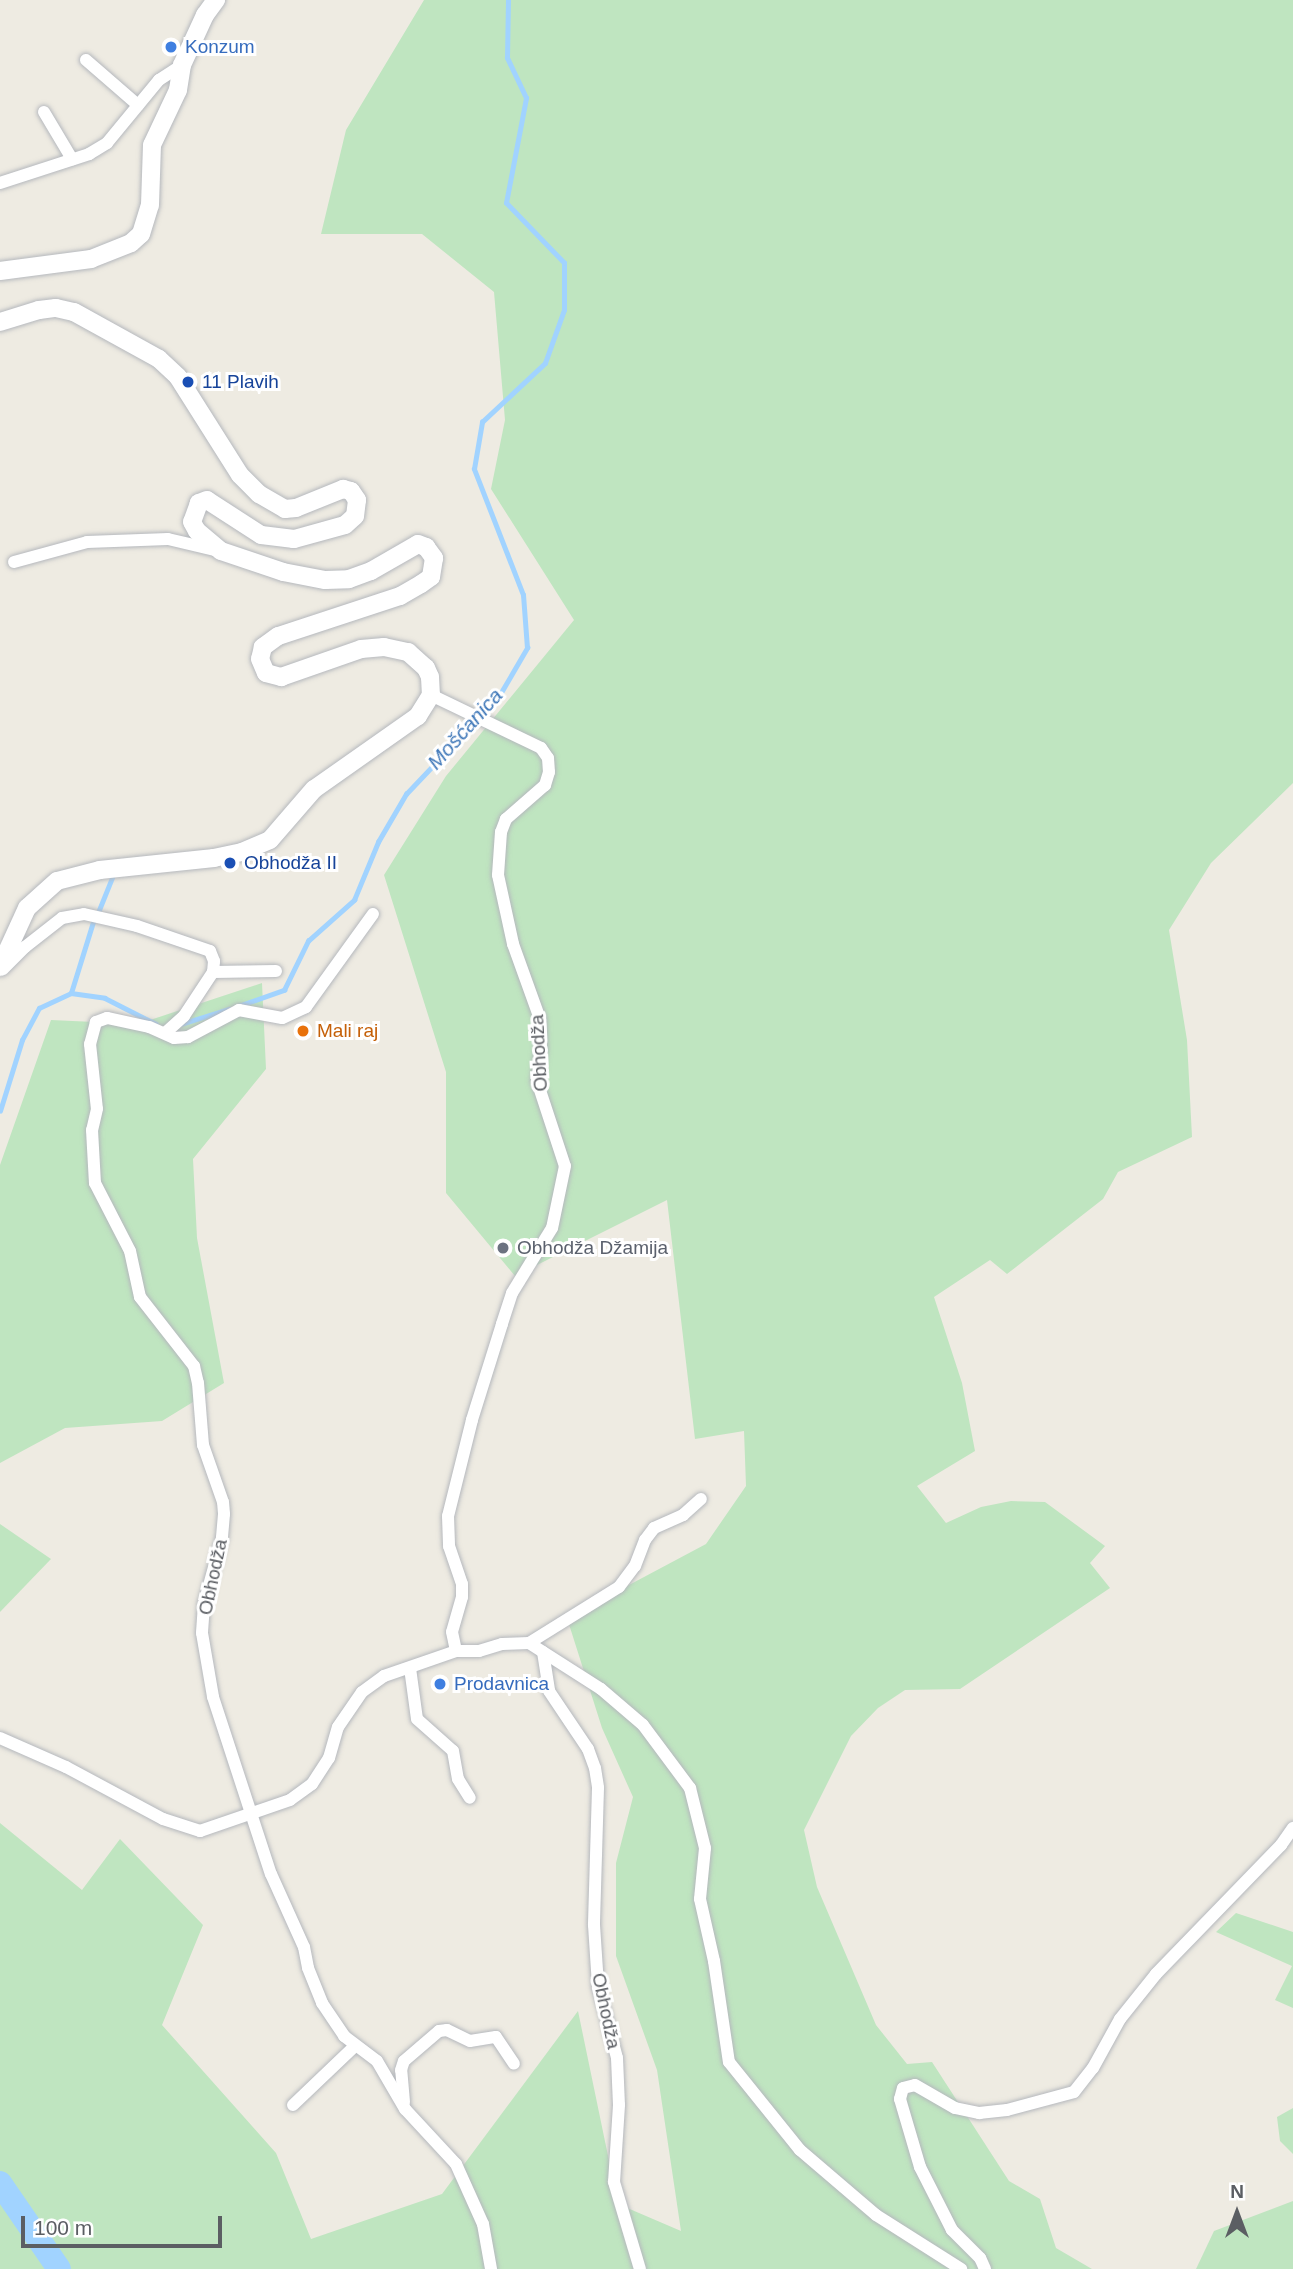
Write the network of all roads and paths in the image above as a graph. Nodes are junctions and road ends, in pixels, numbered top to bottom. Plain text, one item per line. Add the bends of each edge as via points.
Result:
1 (216, 0) edge
2 (206, 7) edge
3 (86, 60) dead end
4 (182, 65) junction
5 (138, 105) junction
6 (44, 111) dead end
7 (72, 159) junction
8 (0, 183) edge
9 (0, 271) edge
10 (0, 322) edge
11 (221, 551) junction
12 (14, 562) dead end
13 (431, 695) junction
14 (373, 914) dead end
15 (0, 970) edge
16 (276, 971) dead end
17 (213, 972) junction
18 (165, 1033) junction
19 (701, 1499) dead end
20 (529, 1643) junction
21 (456, 1651) junction
22 (543, 1652) junction
23 (410, 1668) junction
24 (0, 1738) edge
25 (470, 1798) dead end
26 (249, 1813) junction
27 (1293, 1828) edge
28 (355, 2046) junction
29 (514, 2064) dead end
30 (293, 2105) dead end
31 (405, 2109) junction
32 (491, 2269) edge
33 (640, 2269) edge
34 (961, 2269) edge
35 (985, 2269) edge

1 - 2 main road
2 - 4 main road
3 - 5 street
4 - 5 street via 159,80
4 - 9 main road via 178,90 152,145 150,205 141,234 131,243 91,259
5 - 7 street via 107,143
6 - 7 street
7 - 8 street
10 - 11 main road via 39,310 74,312 159,359 178,377 240,475 259,494 285,509 343,489 351,491 356,500 355,516 345,525 294,539 261,535 207,500 199,503 192,522
11 - 12 street via 168,539 87,542
11 - 13 main road via 283,572 325,580 349,579 410,546 426,547 435,558 434,568 421,584 400,596 278,636 262,647 260,659 266,673 281,677 361,649 408,652 426,668
13 - 15 main road via 418,716 314,789 270,840 214,858 100,870 57,881 27,908
13 - 21 street, Obhodža via 541,748 548,758 550,772 545,785 506,820 500,832 498,875 513,944 540,1019 537,1081 565,1166 552,1228 512,1293 448,1516 449,1546 462,1584 452,1632
14 - 18 street, Obhodža via 306,1007 282,1018 239,1010 188,1037
15 - 17 street via 62,918 84,914 210,951 215,961
16 - 17 street
17 - 18 street via 184,1016
18 - 26 street, Obhodža via 107,1018 96,1022 90,1044 97,1109 92,1130 94,1183 130,1251 140,1297 194,1366 203,1445 224,1514 202,1633 213,1696
19 - 20 street via 683,1515 654,1528 619,1587
20 - 21 street
20 - 22 street
21 - 23 street
22 - 33 street, Obhodža via 549,1691 589,1749 595,1768 598,1986 617,2057 620,2105 614,2182
22 - 34 street via 601,1689 643,1725 690,1788 705,1848 700,1899 729,2062 800,2150 876,2216
23 - 25 street via 417,1719 453,1751 458,1779
23 - 26 street via 384,1676 362,1692 338,1727 329,1758 312,1784 290,1800
24 - 26 street via 180,1826 200,1831
26 - 28 street, Obhodža via 323,2003
27 - 35 street via 1156,1974 1120,2019 1074,2092 979,2113 955,2108 915,2085 903,2088 900,2099 920,2167 952,2230
28 - 30 street
28 - 31 street, Obhodža via 377,2061
29 - 31 street via 495,2037 470,2040 439,2031 404,2061
31 - 32 street, Obhodža via 456,2164 483,2224

